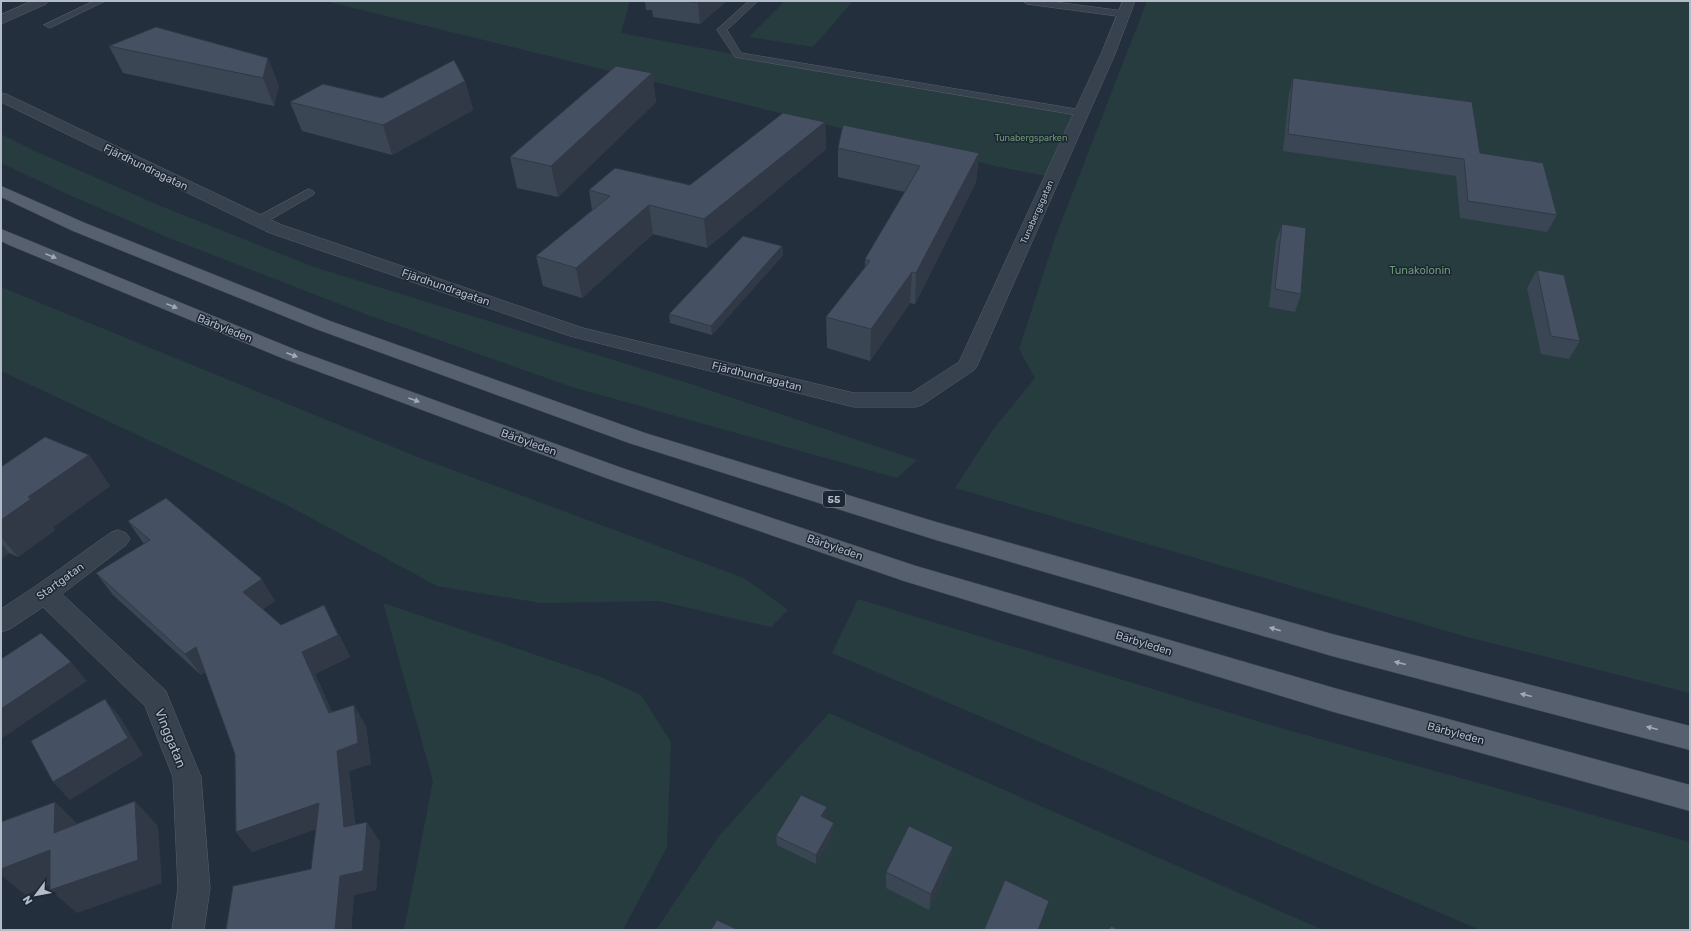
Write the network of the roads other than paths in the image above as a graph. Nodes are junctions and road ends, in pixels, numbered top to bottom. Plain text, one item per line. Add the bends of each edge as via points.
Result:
1 (42, 1) edge
2 (101, 1) edge
3 (754, 1) edge
4 (1027, 1) edge
5 (1127, 7) edge
6 (1, 20) edge
7 (49, 25) dead end
8 (1, 97) edge
9 (1082, 113) junction
10 (1, 191) edge
11 (309, 193) dead end
12 (259, 221) junction
13 (1, 234) edge
14 (916, 400) joint
15 (118, 539) dead end
16 (45, 592) junction
17 (1, 622) edge
18 (1690, 738) edge
19 (1690, 798) edge
20 (188, 930) edge

1 - 6 street
2 - 7 lane
3 - 9 lane via 722,30 738,55
4 - 5 lane
5 - 9 street, Tunabergsgatan
8 - 12 street, Fjärdhundragatan
9 - 14 street, Tunabergsgatan via 967,366
18 -> 10 main road, 55 via 1332,645 936,531 637,438 323,325 79,227
11 - 12 lane
12 - 14 street, Fjärdhundragatan via 577,332 854,400
13 -> 19 main road, Bärbyleden via 289,354 614,473 906,571 1334,700
15 - 16 street, Startgatan
16 - 17 street, Startgatan
16 - 20 street, Vinggatan via 156,699 188,778 194,888

